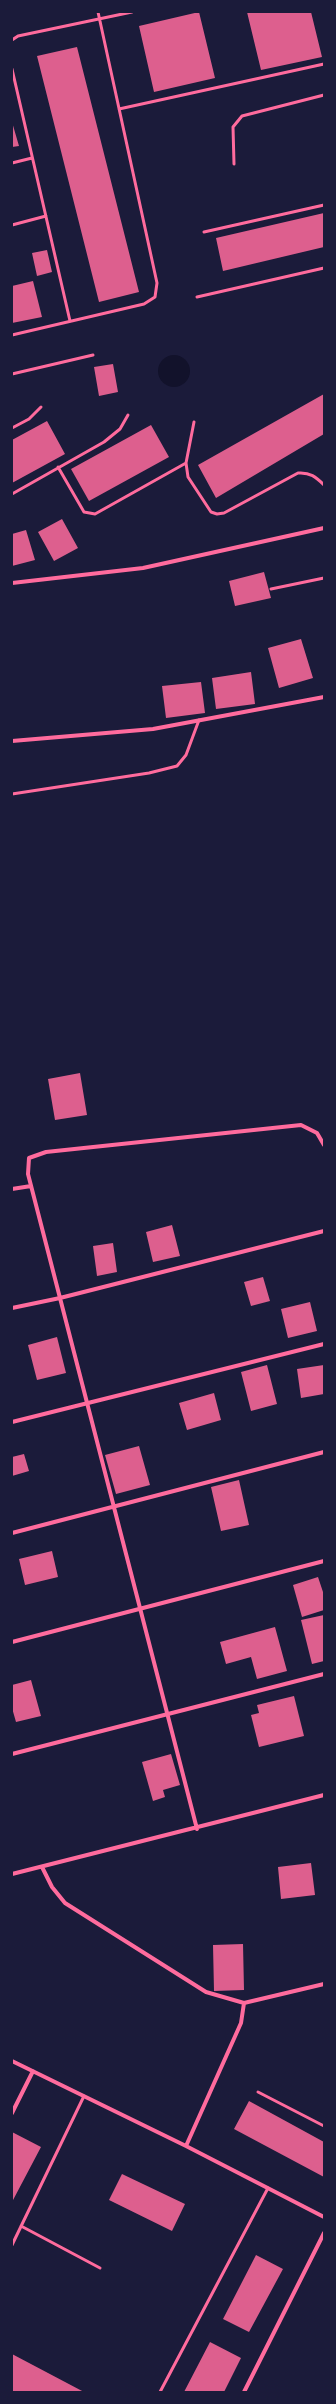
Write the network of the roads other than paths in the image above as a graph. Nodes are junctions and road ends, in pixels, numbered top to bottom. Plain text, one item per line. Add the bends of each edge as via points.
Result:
1 (98, 12) edge
2 (132, 12) edge
3 (99, 20) junction
4 (12, 40) edge
5 (324, 64) edge
6 (12, 69) edge
7 (324, 95) edge
8 (119, 109) junction
9 (32, 158) junction
10 (12, 163) edge
11 (234, 164) dead end
12 (324, 205) edge
13 (46, 216) junction
14 (12, 225) edge
15 (204, 232) dead end
16 (324, 268) edge
17 (197, 297) dead end
18 (70, 321) junction
19 (12, 335) edge
20 (93, 354) dead end
21 (12, 374) edge
22 (41, 407) dead end
23 (128, 415) dead end
24 (194, 422) dead end
25 (12, 428) edge
26 (186, 464) junction
27 (58, 467) junction
28 (324, 485) edge
29 (12, 494) edge
30 (324, 528) edge
31 (324, 578) edge
32 (12, 583) edge
33 (271, 590) dead end
34 (324, 698) edge
35 (200, 720) junction
36 (12, 741) edge
37 (12, 794) edge
38 (324, 1145) edge
39 (31, 1186) junction
40 (12, 1189) edge
41 (324, 1231) edge
42 (60, 1298) junction
43 (12, 1308) edge
44 (324, 1344) edge
45 (87, 1404) junction
46 (12, 1422) edge
47 (324, 1452) edge
48 (114, 1507) junction
49 (12, 1533) edge
50 (324, 1561) edge
51 (140, 1608) junction
52 (12, 1642) edge
53 (324, 1674) edge
54 (167, 1714) junction
55 (12, 1754) edge
56 (324, 1795) edge
57 (197, 1829) junction
58 (42, 1867) junction
59 (12, 1874) edge
60 (324, 1984) edge
61 (244, 2003) junction
62 (12, 2061) edge
63 (32, 2071) junction
64 (258, 2092) dead end
65 (84, 2096) junction
66 (12, 2113) edge
67 (324, 2126) edge
68 (186, 2146) junction
69 (268, 2188) junction
70 (324, 2217) edge
71 (21, 2226) junction
72 (324, 2233) edge
73 (12, 2245) edge
74 (100, 2268) dead end
75 (160, 2392) edge
76 (244, 2392) edge

1 - 3 lane
2 - 3 lane
3 - 4 lane via 18,36
3 - 8 lane
5 - 8 lane
6 - 9 lane
7 - 11 lane via 242,116 233,127
8 - 18 lane via 156,283 155,297 144,304
9 - 10 lane
9 - 13 lane
12 - 15 lane
13 - 14 lane
13 - 18 lane
16 - 17 lane
18 - 19 lane
20 - 21 lane
22 - 25 lane via 29,419
23 - 27 lane via 120,429 104,442
24 - 26 lane
26 - 27 lane via 95,514 84,512
26 - 28 lane via 188,476 211,512 217,514 224,513 298,473 306,472 315,476
27 - 29 lane
30 - 32 street via 143,568
31 - 33 lane
34 - 35 street
35 - 36 street via 153,729
35 - 37 lane via 186,755 177,766 149,773
38 - 39 street via 317,1133 301,1125 46,1152 29,1158 28,1174
39 - 40 street
39 - 42 street
41 - 42 street
42 - 43 street
42 - 45 street
44 - 45 street
45 - 46 street
45 - 48 street
47 - 48 street
48 - 49 street
48 - 51 street
50 - 51 street
51 - 52 street
51 - 54 street
53 - 54 street
54 - 55 street
54 - 57 street
56 - 57 street
57 - 58 street
58 - 59 street
58 - 61 street via 52,1887 65,1903 206,1992
60 - 61 street
61 - 68 street via 241,2023
62 - 63 street
63 - 65 street
63 - 66 street
64 - 67 lane
65 - 68 street
65 - 71 lane
68 - 69 street
69 - 70 street
69 - 75 lane
71 - 73 lane
71 - 74 lane
72 - 76 street

